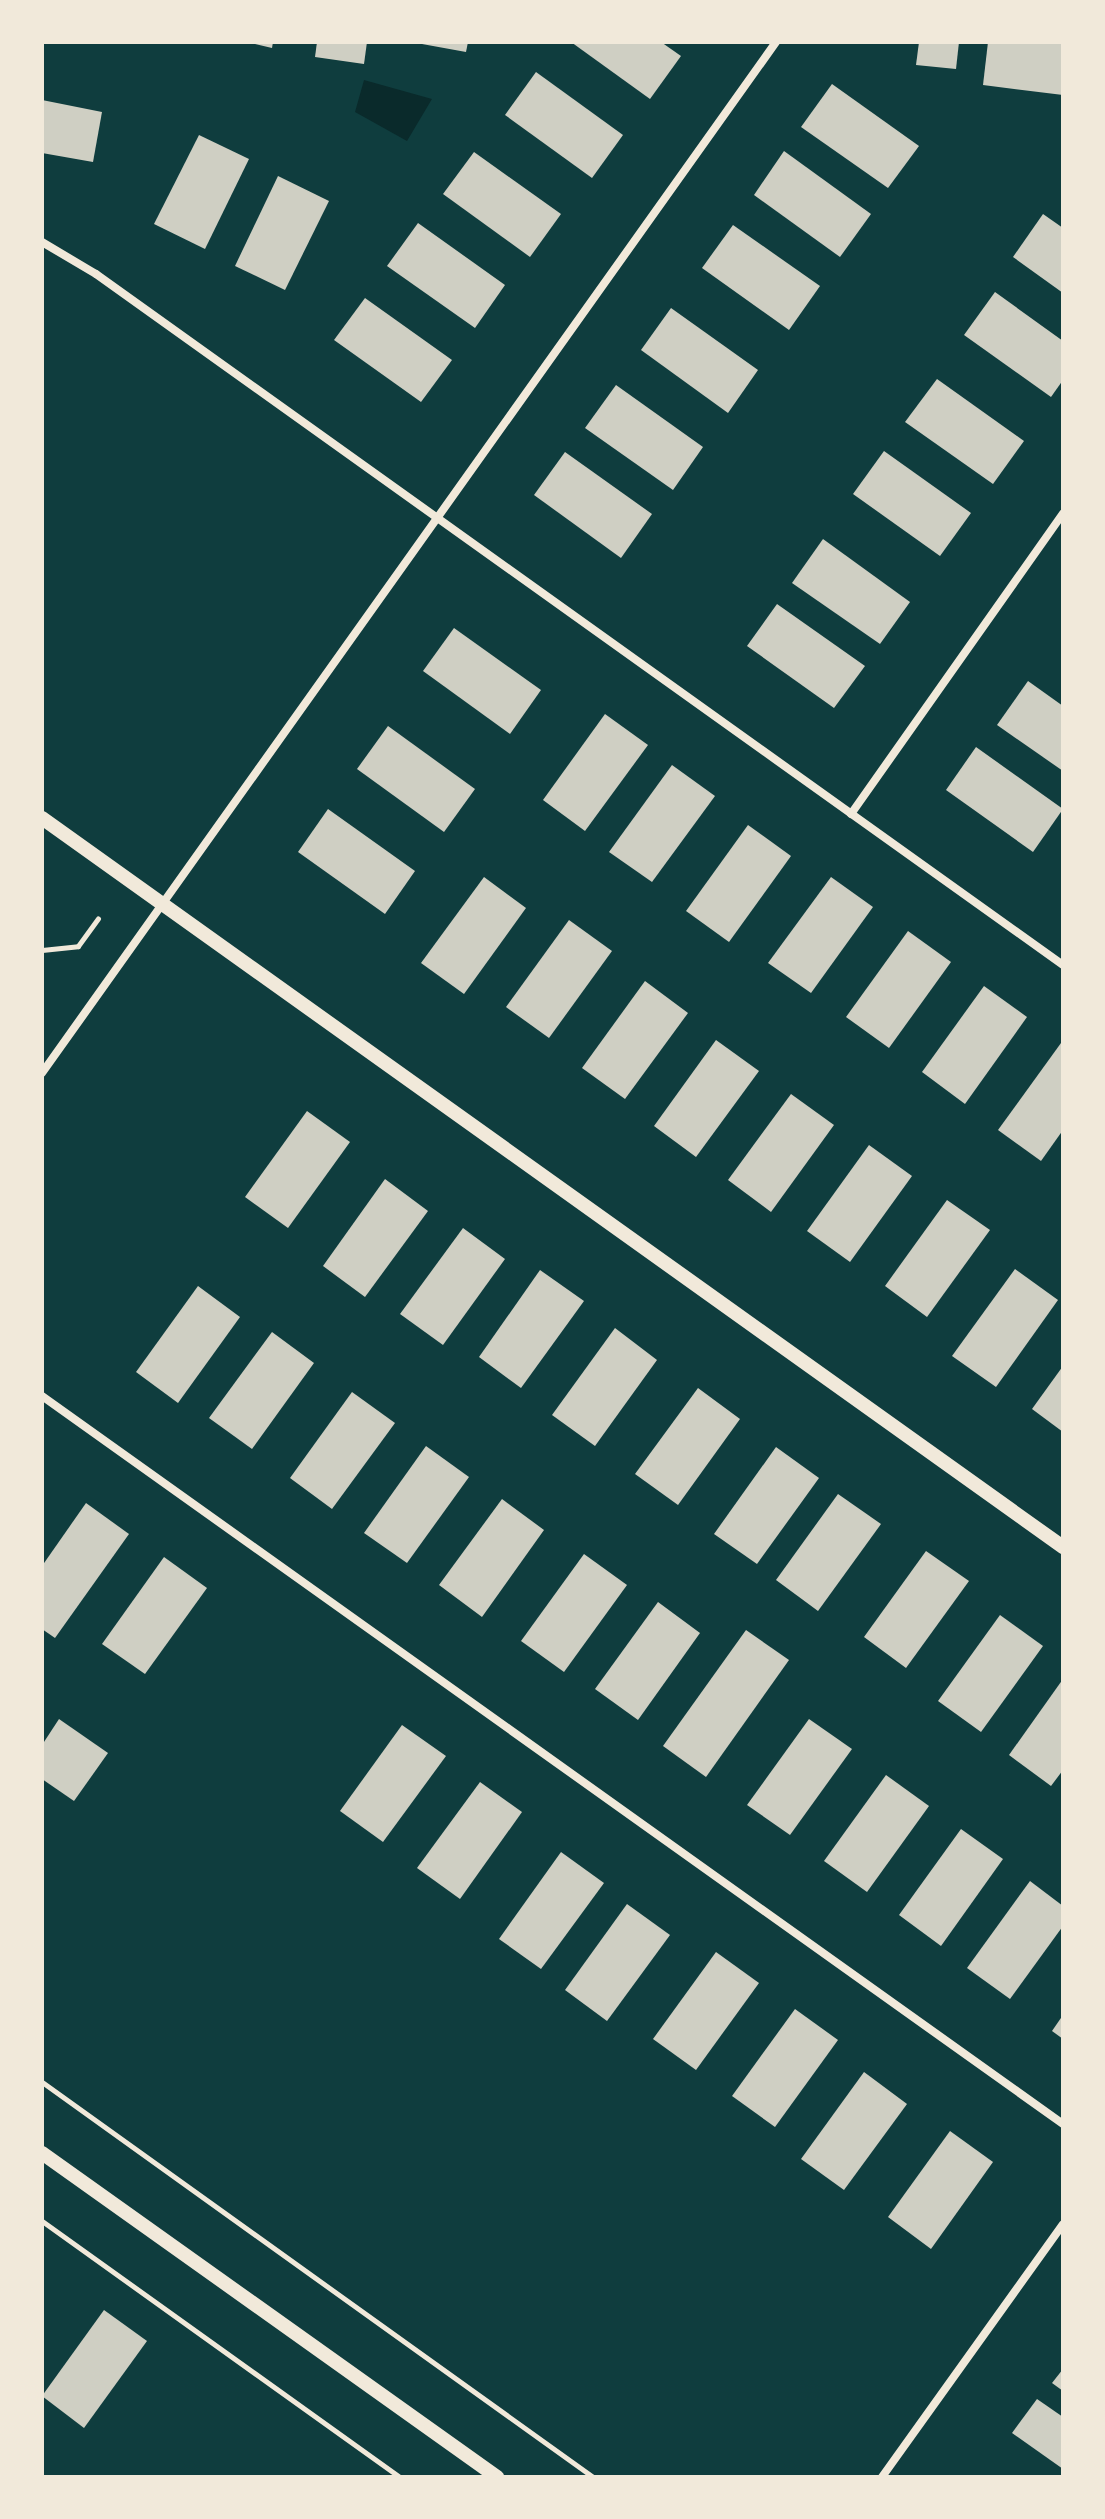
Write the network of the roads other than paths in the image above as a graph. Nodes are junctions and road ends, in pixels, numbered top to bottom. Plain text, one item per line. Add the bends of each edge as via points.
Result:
1 (776, 42) edge
2 (42, 242) edge
3 (1063, 513) edge
4 (437, 518) junction
5 (851, 814) junction
6 (42, 818) edge
7 (162, 904) junction
8 (1063, 965) edge
9 (42, 1073) edge
10 (42, 1396) edge
11 (1063, 1547) edge
12 (1063, 2124) edge
13 (42, 2153) edge
14 (1063, 2224) edge
15 (497, 2477) edge
16 (882, 2477) edge

1 - 4 street
2 - 4 street via 96,274
3 - 5 street
4 - 5 street
4 - 7 street
5 - 8 street
6 - 7 street
7 - 9 street
7 - 11 street
10 - 12 street
13 - 15 street
14 - 16 street

